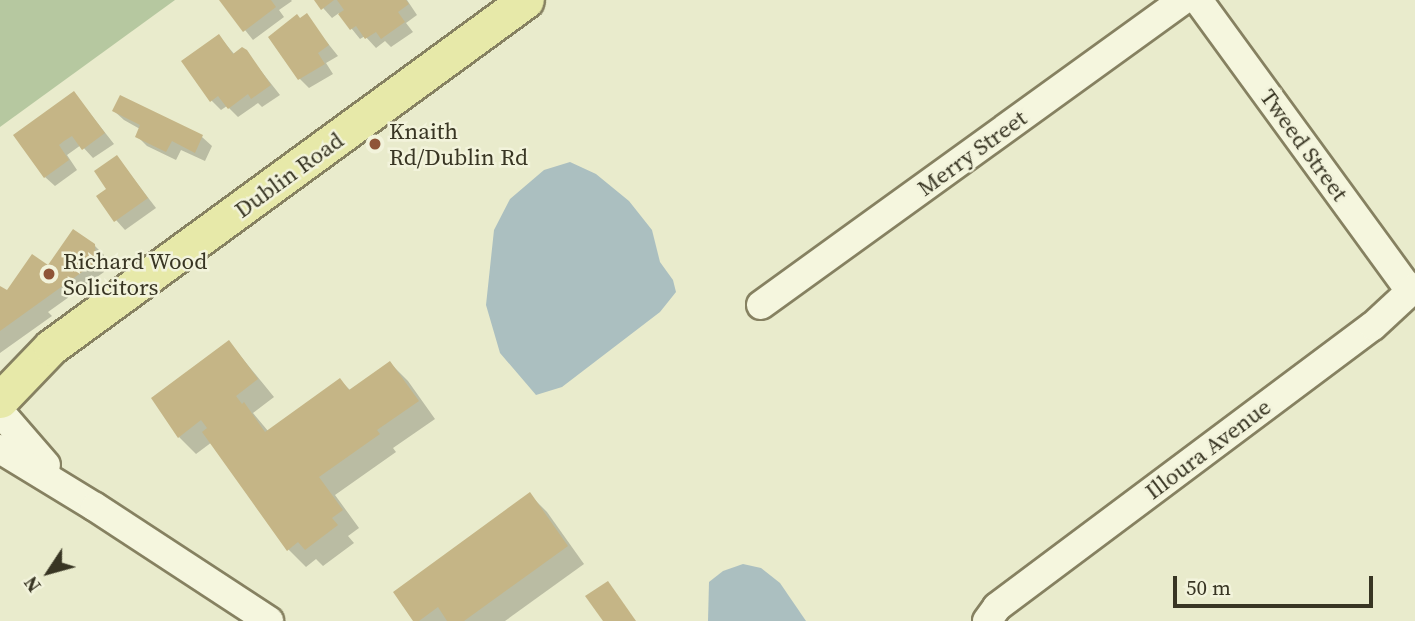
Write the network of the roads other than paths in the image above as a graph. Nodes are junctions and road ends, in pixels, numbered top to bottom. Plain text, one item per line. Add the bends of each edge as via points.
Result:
1 (526, 0) edge
2 (1183, 0) edge
3 (1198, 0) edge
4 (1413, 289) edge
5 (761, 305) dead end
6 (51, 347) junction
7 (0, 374) edge
8 (0, 400) edge
9 (0, 412) edge
10 (0, 449) edge
11 (81, 499) junction
12 (992, 614) edge
13 (269, 621) edge

1 - 6 main road, Dublin Road
2 - 5 street, Merry Street
3 - 4 street, Tweed Street
4 - 12 street, Illoura Avenue via 1373,326
6 - 7 main road, Dublin Road
6 - 8 main road, Dublin Road
9 - 11 street
10 - 11 street
11 - 13 street

